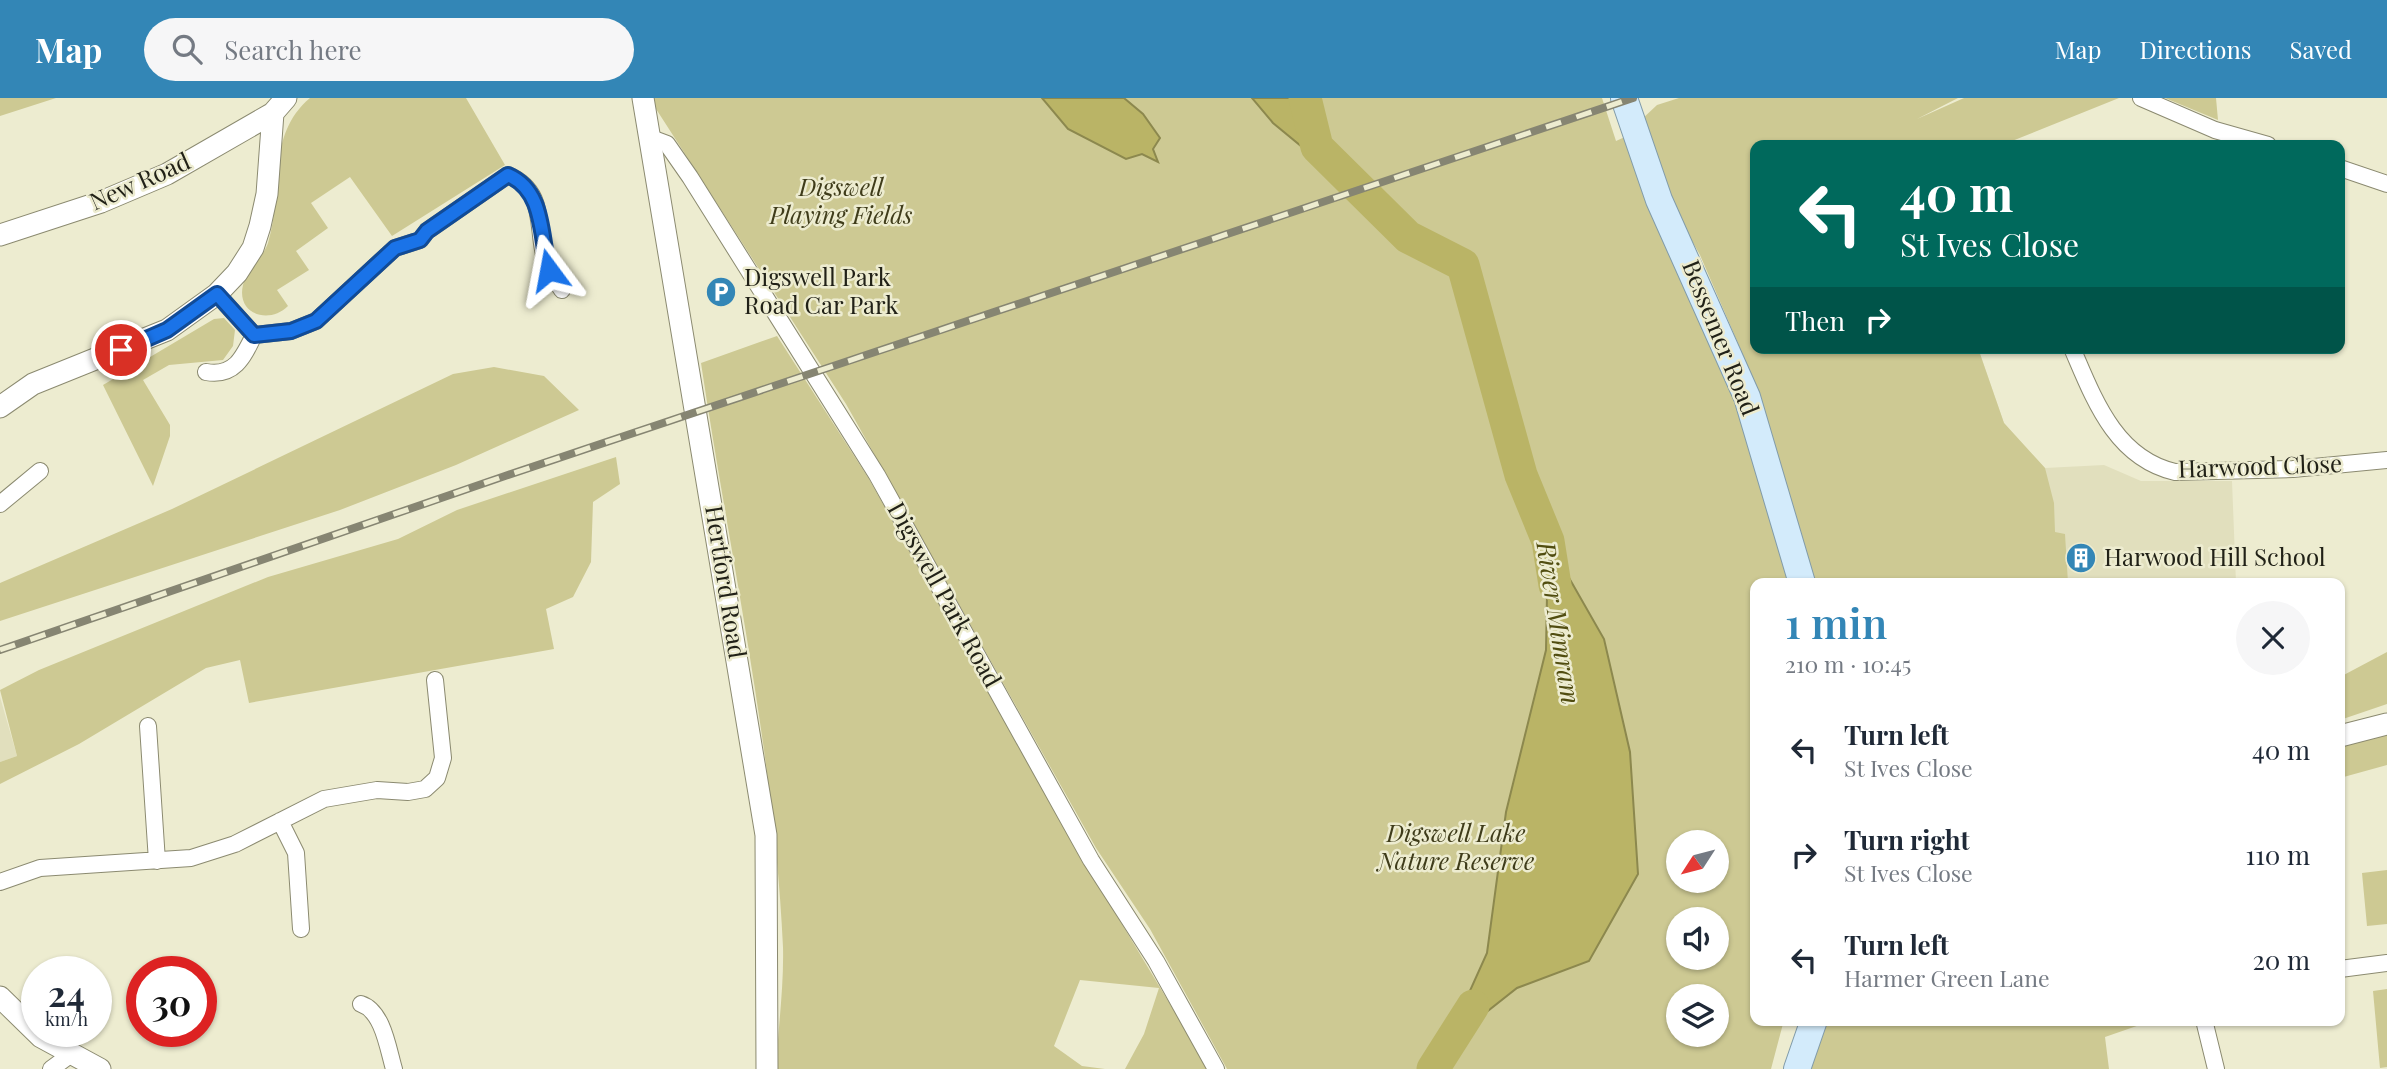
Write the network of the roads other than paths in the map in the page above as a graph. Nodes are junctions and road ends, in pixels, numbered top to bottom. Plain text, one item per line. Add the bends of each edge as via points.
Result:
1 (643, 98) edge
2 (1623, 98) edge
3 (2141, 98) edge
4 (279, 105) edge
5 (651, 138) junction
6 (2250, 140) edge
7 (2345, 170) edge
8 (2387, 184) edge
9 (0, 235) edge
10 (562, 290) dead end
11 (217, 294) junction
12 (254, 335) junction
13 (2074, 354) edge
14 (206, 372) dead end
15 (0, 407) edge
16 (2387, 460) edge
17 (40, 471) dead end
18 (1, 501) edge
19 (1801, 578) edge
20 (435, 680) dead end
21 (2387, 724) edge
22 (148, 726) dead end
23 (2345, 735) edge
24 (280, 821) junction
25 (157, 861) junction
26 (0, 882) edge
27 (301, 929) dead end
28 (2387, 963) edge
29 (2345, 968) edge
30 (0, 997) edge
31 (361, 1004) dead end
32 (1812, 1026) edge
33 (2205, 1026) edge
34 (70, 1055) junction
35 (51, 1069) edge
36 (100, 1069) edge
37 (394, 1069) edge
38 (767, 1069) edge
39 (1216, 1069) edge
40 (1797, 1069) edge
41 (2216, 1069) edge

1 - 5 street, Hertford Road
2 - 19 main road, Bessemer Road via 1659,200 1747,397
3 - 6 street
4 - 9 street, New Road via 167,174
4 - 11 street via 257,237 237,273
5 - 38 street, Hertford Road via 766,835
5 - 39 street, Digswell Park Road via 667,144 690,177 877,475 1091,860
7 - 8 street
10 - 12 street via 549,270 533,195 523,181 508,175 420,240 395,248 316,321 291,331
11 - 12 street
11 - 15 street via 167,330 33,384
12 - 14 street via 236,366 218,374
13 - 16 street, Harwood Close via 2109,425 2127,446 2157,467 2175,472 2293,469
17 - 18 street
20 - 24 street via 443,758 432,784 418,792 377,790 324,799
21 - 23 street
22 - 25 street
24 - 25 street via 191,858
24 - 27 street via 296,853
25 - 26 street via 40,868
28 - 29 street
30 - 34 street via 22,1022
31 - 37 street via 373,1012 385,1034
32 - 40 main road
33 - 41 street
34 - 35 street
34 - 36 street

